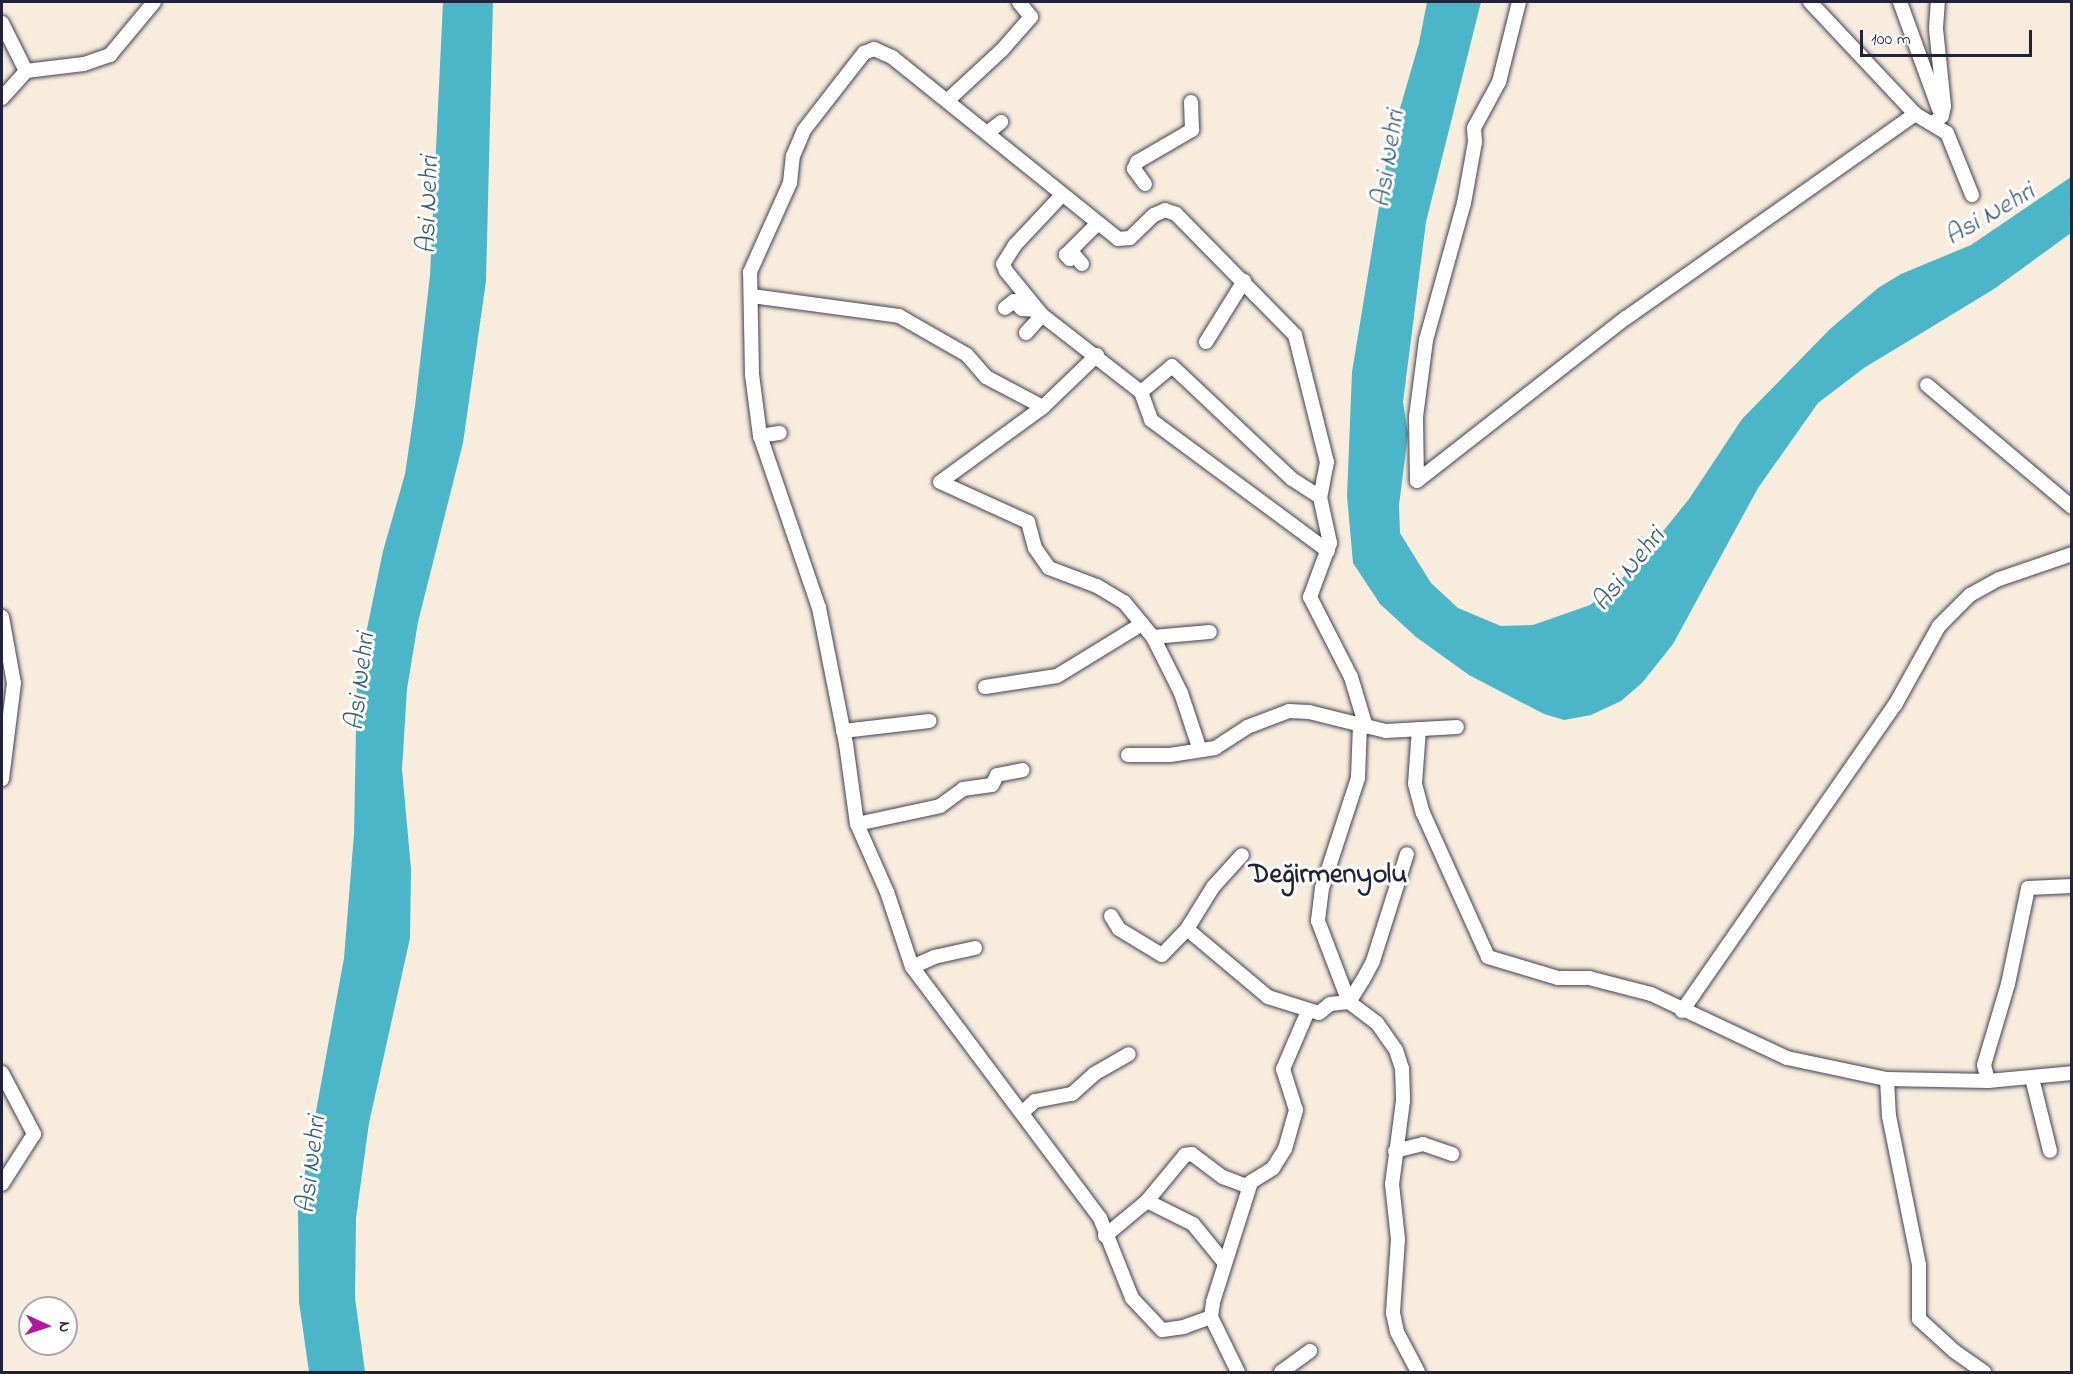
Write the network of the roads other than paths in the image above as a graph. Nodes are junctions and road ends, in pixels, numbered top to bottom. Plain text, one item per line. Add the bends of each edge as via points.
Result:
1 (154, 2) edge
2 (1019, 2) edge
3 (1519, 2) edge
4 (1810, 2) edge
5 (1900, 2) edge
6 (1938, 2) edge
7 (2, 23) edge
8 (26, 71) junction
9 (2, 98) edge
10 (948, 100) junction
11 (1191, 102) dead end
12 (1915, 114) junction
13 (1937, 119) junction
14 (1001, 122) dead end
15 (987, 133) junction
16 (1145, 184) dead end
17 (1062, 195) junction
18 (1972, 195) dead end
19 (1098, 223) junction
20 (1082, 264) dead end
21 (1244, 281) junction
22 (752, 296) junction
23 (1005, 308) dead end
24 (1040, 313) junction
25 (1026, 333) dead end
26 (1206, 342) dead end
27 (1097, 355) junction
28 (1927, 385) dead end
29 (1141, 392) junction
30 (1043, 407) junction
31 (780, 433) dead end
32 (760, 436) junction
33 (1320, 497) junction
34 (2072, 507) edge
35 (1328, 551) junction
36 (2072, 554) edge
37 (2, 617) edge
38 (1142, 624) junction
39 (1210, 632) dead end
40 (1153, 637) junction
41 (985, 687) dead end
42 (928, 721) dead end
43 (1363, 726) junction
44 (1457, 727) dead end
45 (1419, 729) junction
46 (843, 731) junction
47 (1200, 750) junction
48 (1128, 755) dead end
49 (1023, 770) dead end
50 (2, 779) edge
51 (857, 824) junction
52 (1407, 854) dead end
53 (1242, 855) dead end
54 (2072, 886) edge
55 (1111, 916) dead end
56 (1187, 929) junction
57 (975, 948) dead end
58 (912, 967) junction
59 (1349, 1002) junction
60 (1308, 1011) junction
61 (1682, 1011) junction
62 (1129, 1054) dead end
63 (2, 1073) edge
64 (2072, 1073) edge
65 (2032, 1078) junction
66 (1887, 1079) junction
67 (1988, 1081) junction
68 (1023, 1112) junction
69 (1395, 1151) junction
70 (2050, 1151) dead end
71 (1452, 1154) dead end
72 (2, 1184) edge
73 (1249, 1187) junction
74 (1146, 1201) junction
75 (1105, 1236) junction
76 (1224, 1262) junction
77 (1211, 1317) junction
78 (1310, 1351) dead end
79 (1238, 1372) edge
80 (1281, 1372) edge
81 (1418, 1372) edge
82 (1984, 1372) edge

1 - 8 street via 110,55 84,64
2 - 10 street via 1030,16 1002,50
3 - 12 street via 1499,82 1474,128 1464,203 1426,340 1416,417 1418,481 1626,318
4 - 12 street
5 - 13 street
6 - 13 street
7 - 8 street
8 - 9 street
10 - 15 street
10 - 22 street via 884,53 874,49 864,53 804,129 793,156 790,183 750,272
11 - 16 street via 1192,130 1137,162 1134,169
12 - 13 street
13 - 18 street via 1947,133
14 - 15 street
15 - 17 street
17 - 19 street
17 - 24 street via 1003,264
19 - 20 street via 1066,255 1070,259 1075,256
19 - 21 street via 1125,240 1154,215 1171,211
21 - 26 street
21 - 33 street via 1300,345 1327,462
22 - 30 street via 899,316 967,355 986,377
22 - 32 street via 752,374
23 - 24 street via 1014,301 1022,309
24 - 25 street
24 - 27 street
27 - 29 street
27 - 30 street
28 - 34 street
29 - 33 street via 1172,366 1292,479
29 - 35 street via 1151,420
30 - 38 street via 940,483 1028,522 1043,562 1125,602
31 - 32 street
32 - 46 street via 819,608
33 - 35 street via 1330,543
35 - 43 street via 1310,597 1351,677
36 - 61 street via 1999,579 1970,596 1939,626 1895,705
37 - 50 street via 14,683
38 - 40 street
38 - 41 street via 1057,676
39 - 40 street
40 - 47 street via 1181,693
42 - 46 street
43 - 45 street via 1386,731
43 - 47 street via 1310,712 1289,711 1247,727 1215,748
43 - 59 street via 1358,778 1322,888 1318,921
44 - 45 street
45 - 61 street via 1415,784 1423,813 1488,957 1558,978 1589,978 1651,994
46 - 51 street
47 - 48 street
49 - 51 street via 997,775 992,785 963,789 940,806
51 - 58 street via 887,892
52 - 59 street via 1373,961
53 - 56 street via 1213,887
54 - 67 street via 2028,888 2008,984 1984,1065
55 - 56 street via 1119,929 1160,955
56 - 60 street via 1268,997
57 - 58 street via 934,957
58 - 68 street
59 - 60 street via 1330,1004 1319,1013
59 - 69 street via 1377,1023 1400,1059 1404,1091
60 - 73 street via 1283,1070 1296,1110 1285,1149 1273,1168
61 - 66 street via 1719,1023 1787,1058
62 - 68 street via 1094,1074 1072,1094 1035,1101
63 - 72 street via 34,1134
64 - 65 street
65 - 67 street
65 - 70 street
66 - 67 street
66 - 82 street via 1889,1116 1919,1265 1919,1319
68 - 75 street via 1100,1218
69 - 71 street via 1423,1144
69 - 81 street via 1392,1184 1398,1239 1393,1313 1397,1332
73 - 74 street via 1223,1177 1192,1155 1185,1155
73 - 76 street
74 - 75 street
74 - 76 street via 1193,1224
75 - 77 street via 1132,1298 1162,1330
76 - 77 street
77 - 79 street
78 - 80 street

